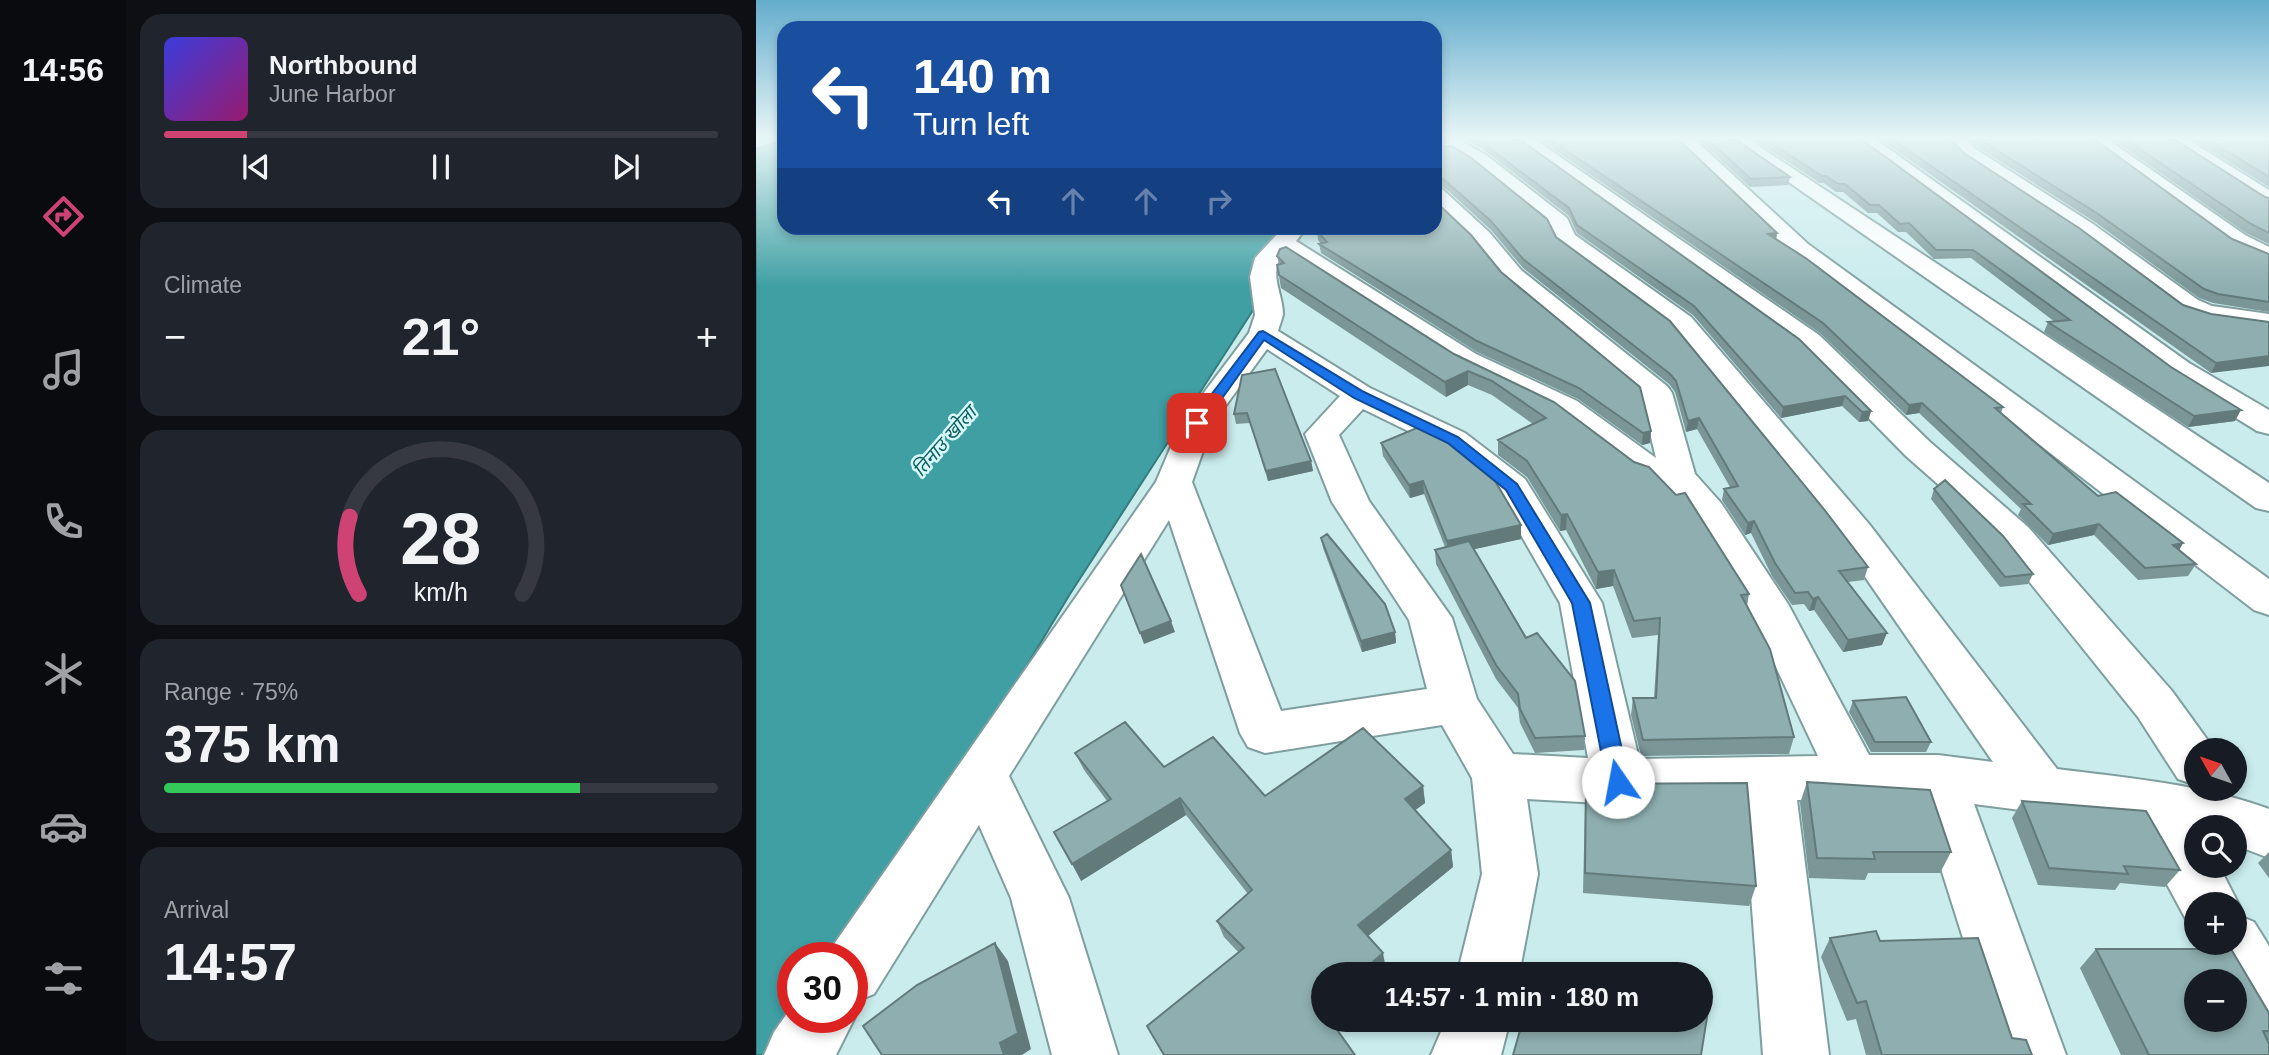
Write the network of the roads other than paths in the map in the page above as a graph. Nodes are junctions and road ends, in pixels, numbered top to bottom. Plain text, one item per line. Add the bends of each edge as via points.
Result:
1 (1517, 188) edge
2 (1592, 188) edge
3 (1735, 188) edge
4 (1809, 188) edge
5 (1930, 188) edge
6 (2022, 188) edge
7 (2164, 188) edge
8 (2252, 188) edge
9 (2269, 199) edge
10 (1442, 200) edge
11 (1289, 235) edge
12 (2269, 257) edge
13 (2269, 322) edge
14 (1263, 334) junction
15 (1359, 395) junction
16 (2269, 424) edge
17 (1678, 477) junction
18 (1174, 482) junction
19 (2269, 499) edge
20 (2269, 600) edge
21 (1455, 704) junction
22 (2184, 746) edge
23 (1497, 775) junction
24 (983, 776) junction
25 (1854, 777) junction
26 (1938, 777) junction
27 (1768, 779) junction
28 (1618, 782) junction
29 (2043, 792) junction
30 (2151, 804) junction
31 (2239, 815) edge
32 (2202, 892) edge
33 (868, 948) edge
34 (2240, 955) edge
35 (1491, 962) edge
36 (2269, 1005) edge
37 (1476, 1032) edge
38 (811, 1033) edge
39 (797, 1055) edge
40 (1085, 1055) edge
41 (1464, 1055) edge
42 (1796, 1055) edge
43 (2033, 1055) edge

1 - 29 street via 1559,223 1565,239 1681,323 1855,533
2 - 22 street via 1809,341 2014,536 2155,704
3 - 20 street via 1800,249
4 - 19 street
5 - 16 street via 2178,369
6 - 13 street via 2189,306 2206,313
7 - 12 street
8 - 9 street
10 - 17 street via 1512,275 1656,393
11 - 14 street via 1267,258 1263,277 1269,315
11 - 17 street via 1466,360 1566,408 1646,468
14 - 15 street
14 - 18 street via 1197,423
15 - 21 street via 1322,434 1351,502 1430,618
15 - 28 street via 1453,440 1511,487 1581,603
17 - 25 street via 1708,511 1773,615
18 - 21 street via 1265,733
18 - 24 street
21 - 23 street
23 - 28 street
23 - 35 street via 1510,874
24 - 33 street
24 - 40 street via 1040,898
25 - 26 street
25 - 27 street
26 - 29 street
26 - 43 street
27 - 28 street
27 - 42 street
29 - 30 street
30 - 31 street
30 - 32 street
34 - 36 street
37 - 41 street
38 - 39 street

